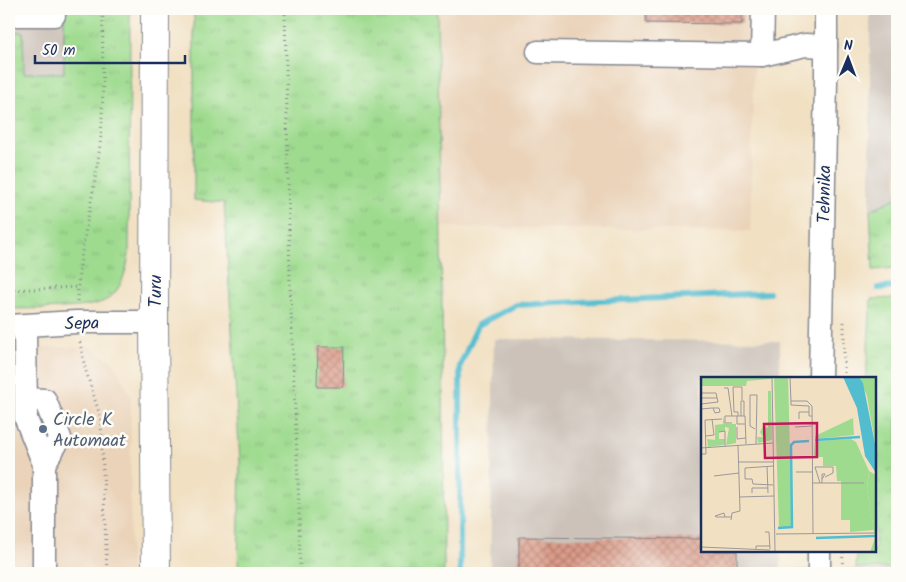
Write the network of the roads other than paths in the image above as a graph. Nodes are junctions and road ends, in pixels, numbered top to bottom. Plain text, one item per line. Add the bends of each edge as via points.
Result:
1 (155, 9) edge
2 (763, 9) edge
3 (826, 9) edge
4 (9, 15) edge
5 (54, 15) dead end
6 (826, 46) junction
7 (538, 52) dead end
8 (762, 55) junction
9 (154, 322) junction
10 (17, 326) edge
11 (820, 377) edge
12 (819, 552) edge
13 (44, 573) edge
14 (156, 573) edge
15 (819, 573) edge

1 - 9 main road, Turu
2 - 8 street
3 - 6 street, Tehnika
4 - 5 street
6 - 8 street via 804,45
6 - 11 street, Tehnika
7 - 8 street
9 - 10 street, Sepa
9 - 14 main road, Turu
10 - 13 street via 26,419 44,464
12 - 15 street

